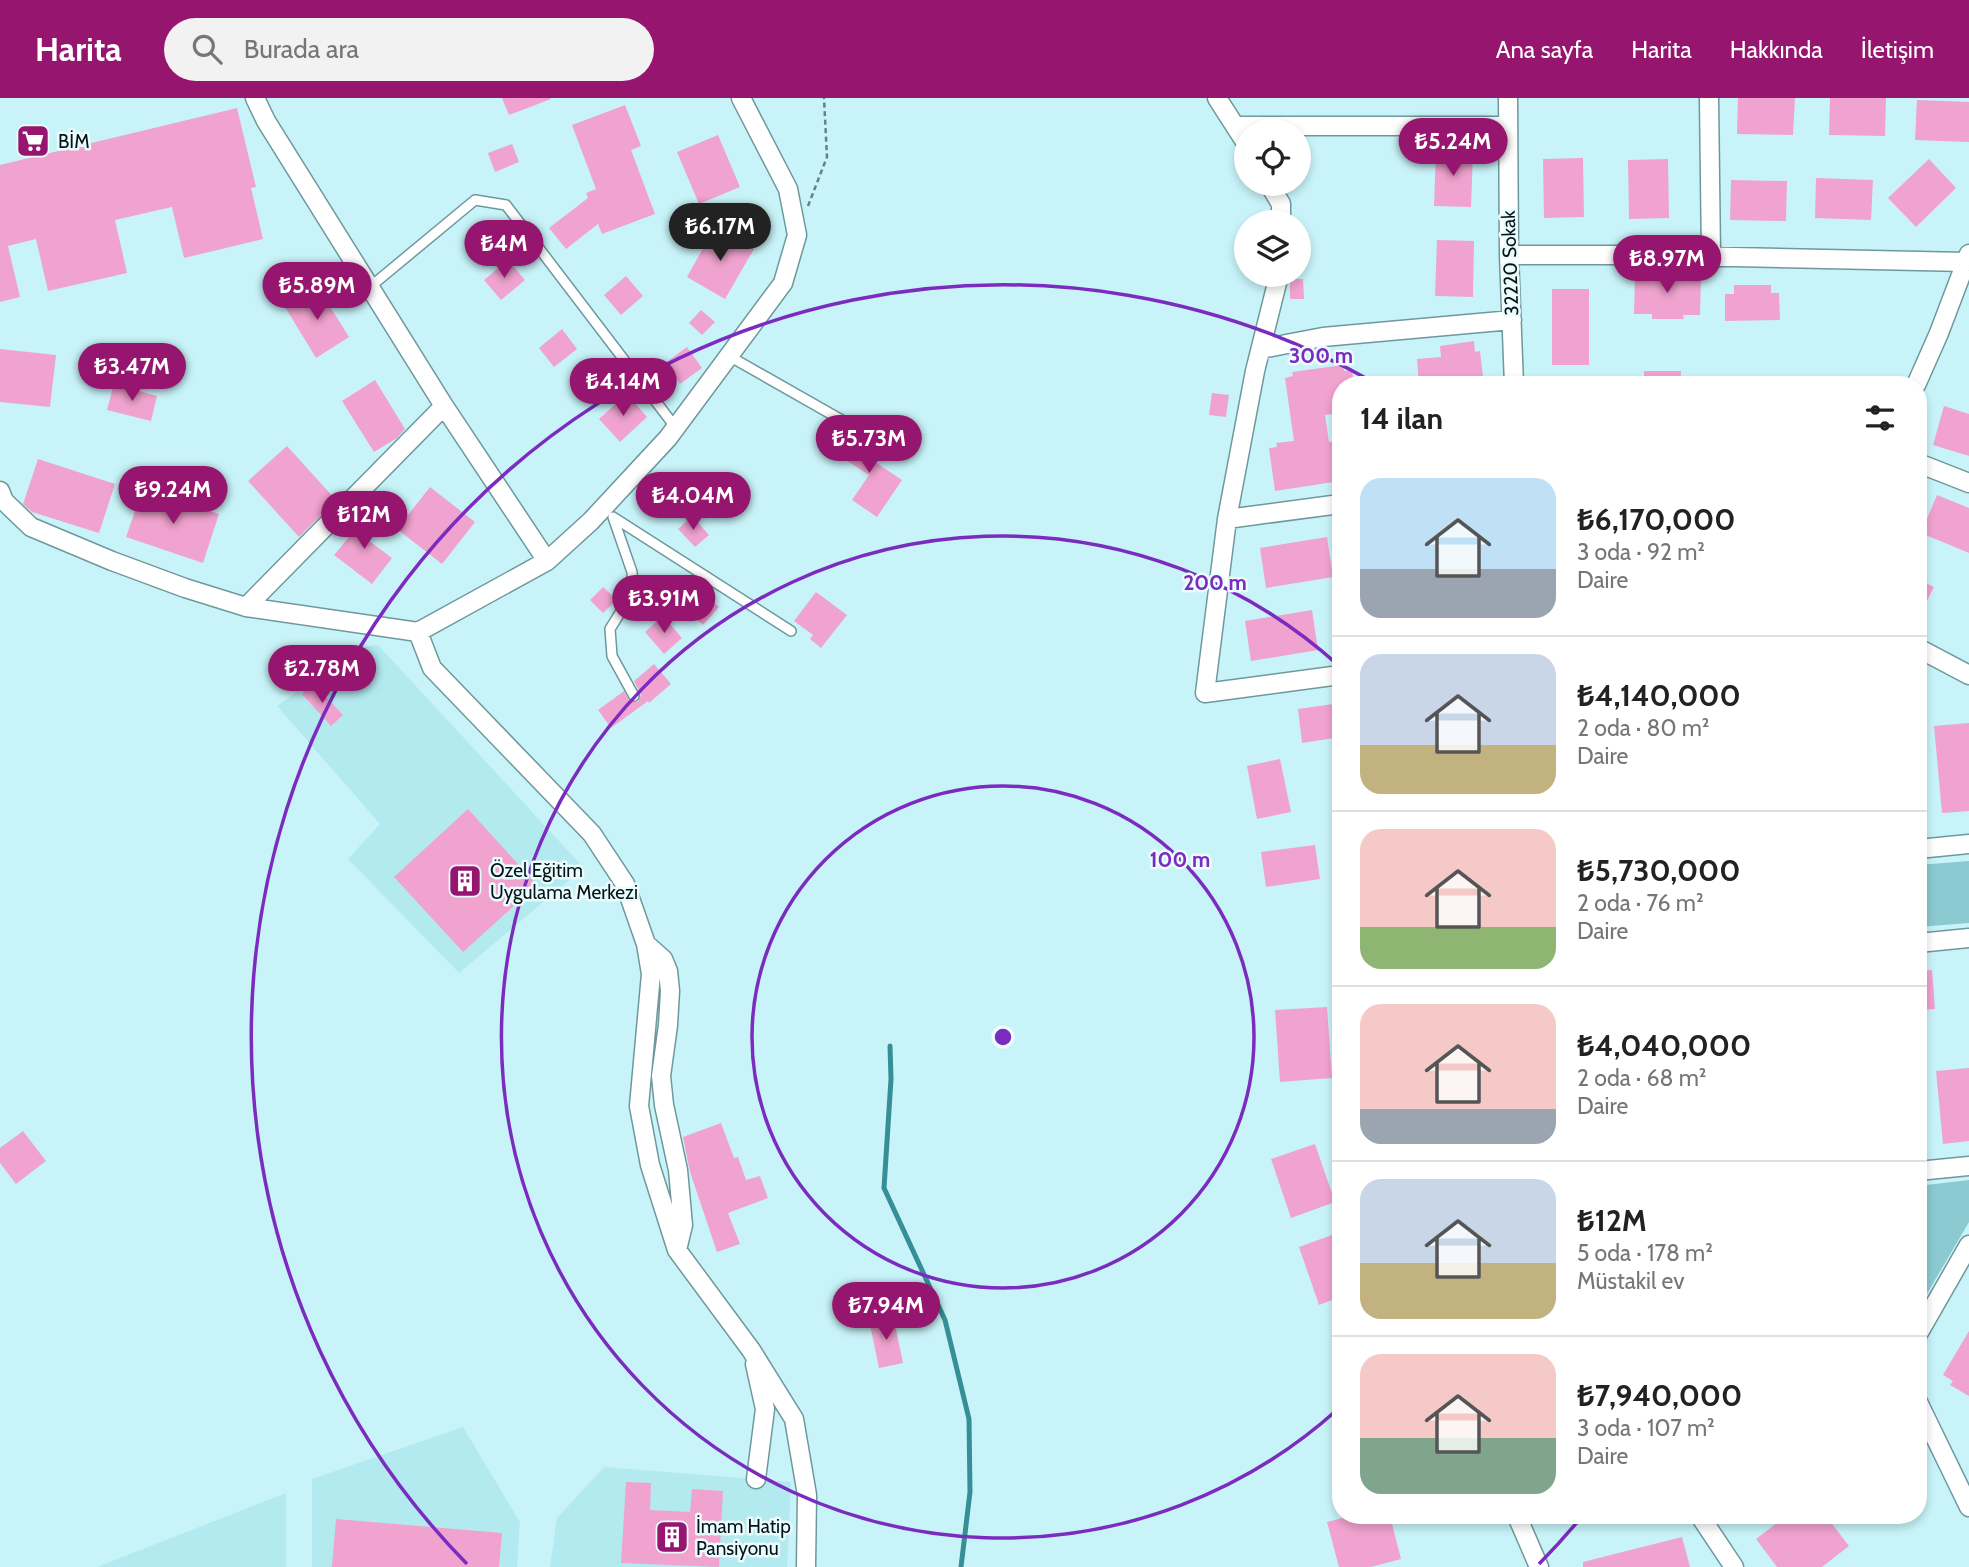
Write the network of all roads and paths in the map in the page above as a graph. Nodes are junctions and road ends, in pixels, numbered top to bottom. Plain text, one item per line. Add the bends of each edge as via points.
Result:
1 (255, 98) edge
2 (741, 98) edge
3 (824, 98) edge
4 (1217, 98) edge
5 (1508, 98) edge
6 (1709, 98) edge
7 (1234, 123) edge
8 (1311, 126) edge
9 (1508, 126) junction
10 (807, 209) dead end
11 (1509, 255) junction
12 (1710, 257) junction
13 (1967, 258) edge
14 (370, 287) junction
15 (1276, 287) edge
16 (1512, 320) junction
17 (1261, 349) junction
18 (729, 356) junction
19 (1514, 376) edge
20 (1920, 376) edge
21 (444, 406) junction
22 (676, 428) junction
23 (861, 431) dead end
24 (1927, 467) edge
25 (1969, 483) edge
26 (0, 491) edge
27 (1332, 505) edge
28 (610, 510) junction
29 (1227, 519) junction
30 (547, 561) junction
31 (246, 607) junction
32 (792, 631) dead end
33 (418, 632) junction
34 (1927, 653) edge
35 (1969, 675) edge
36 (1332, 676) edge
37 (634, 696) dead end
38 (1969, 844) edge
39 (1927, 848) edge
40 (1969, 939) edge
41 (1927, 942) edge
42 (646, 944) junction
43 (1969, 1166) edge
44 (1927, 1170) edge
45 (1969, 1245) edge
46 (677, 1250) junction
47 (1927, 1318) edge
48 (751, 1350) junction
49 (1927, 1421) edge
50 (756, 1479) dead end
51 (1969, 1507) edge
52 (1520, 1524) edge
53 (1705, 1524) edge
54 (806, 1567) edge
55 (1539, 1567) edge
56 (1734, 1567) edge

1 - 14 street
2 - 18 street via 788,189 797,235 783,283
3 - 10 path via 827,157
4 - 7 street
5 - 9 street, 32220 Sokak
6 - 12 street
8 - 9 street
9 - 11 street, 32220 Sokak
11 - 12 street
11 - 16 street, 32220 Sokak
12 - 13 street
13 - 20 street
14 - 21 street
14 - 22 lane via 475,200 506,205
15 - 17 street
16 - 17 street via 1323,337
16 - 19 street, 32220 Sokak
17 - 29 street
18 - 22 street
18 - 23 lane
21 - 30 street
21 - 31 street
22 - 28 street
24 - 25 street
26 - 31 street via 31,527 112,561
27 - 29 street
28 - 30 street
28 - 32 lane
28 - 37 lane via 632,572 633,592 610,629 612,656
29 - 36 street via 1205,693
30 - 33 street
31 - 33 street
33 - 42 street via 432,668 592,834 625,884
34 - 35 street
38 - 39 street
40 - 41 street
42 - 46 street via 651,974 639,1105 650,1165
42 - 46 street via 663,959 668,971 668,1025 661,1076 678,1170 683,1225
43 - 44 street
45 - 47 street
46 - 48 street
48 - 50 street via 765,1409
48 - 54 street via 794,1419 807,1495
49 - 51 street
52 - 55 street
53 - 56 street

